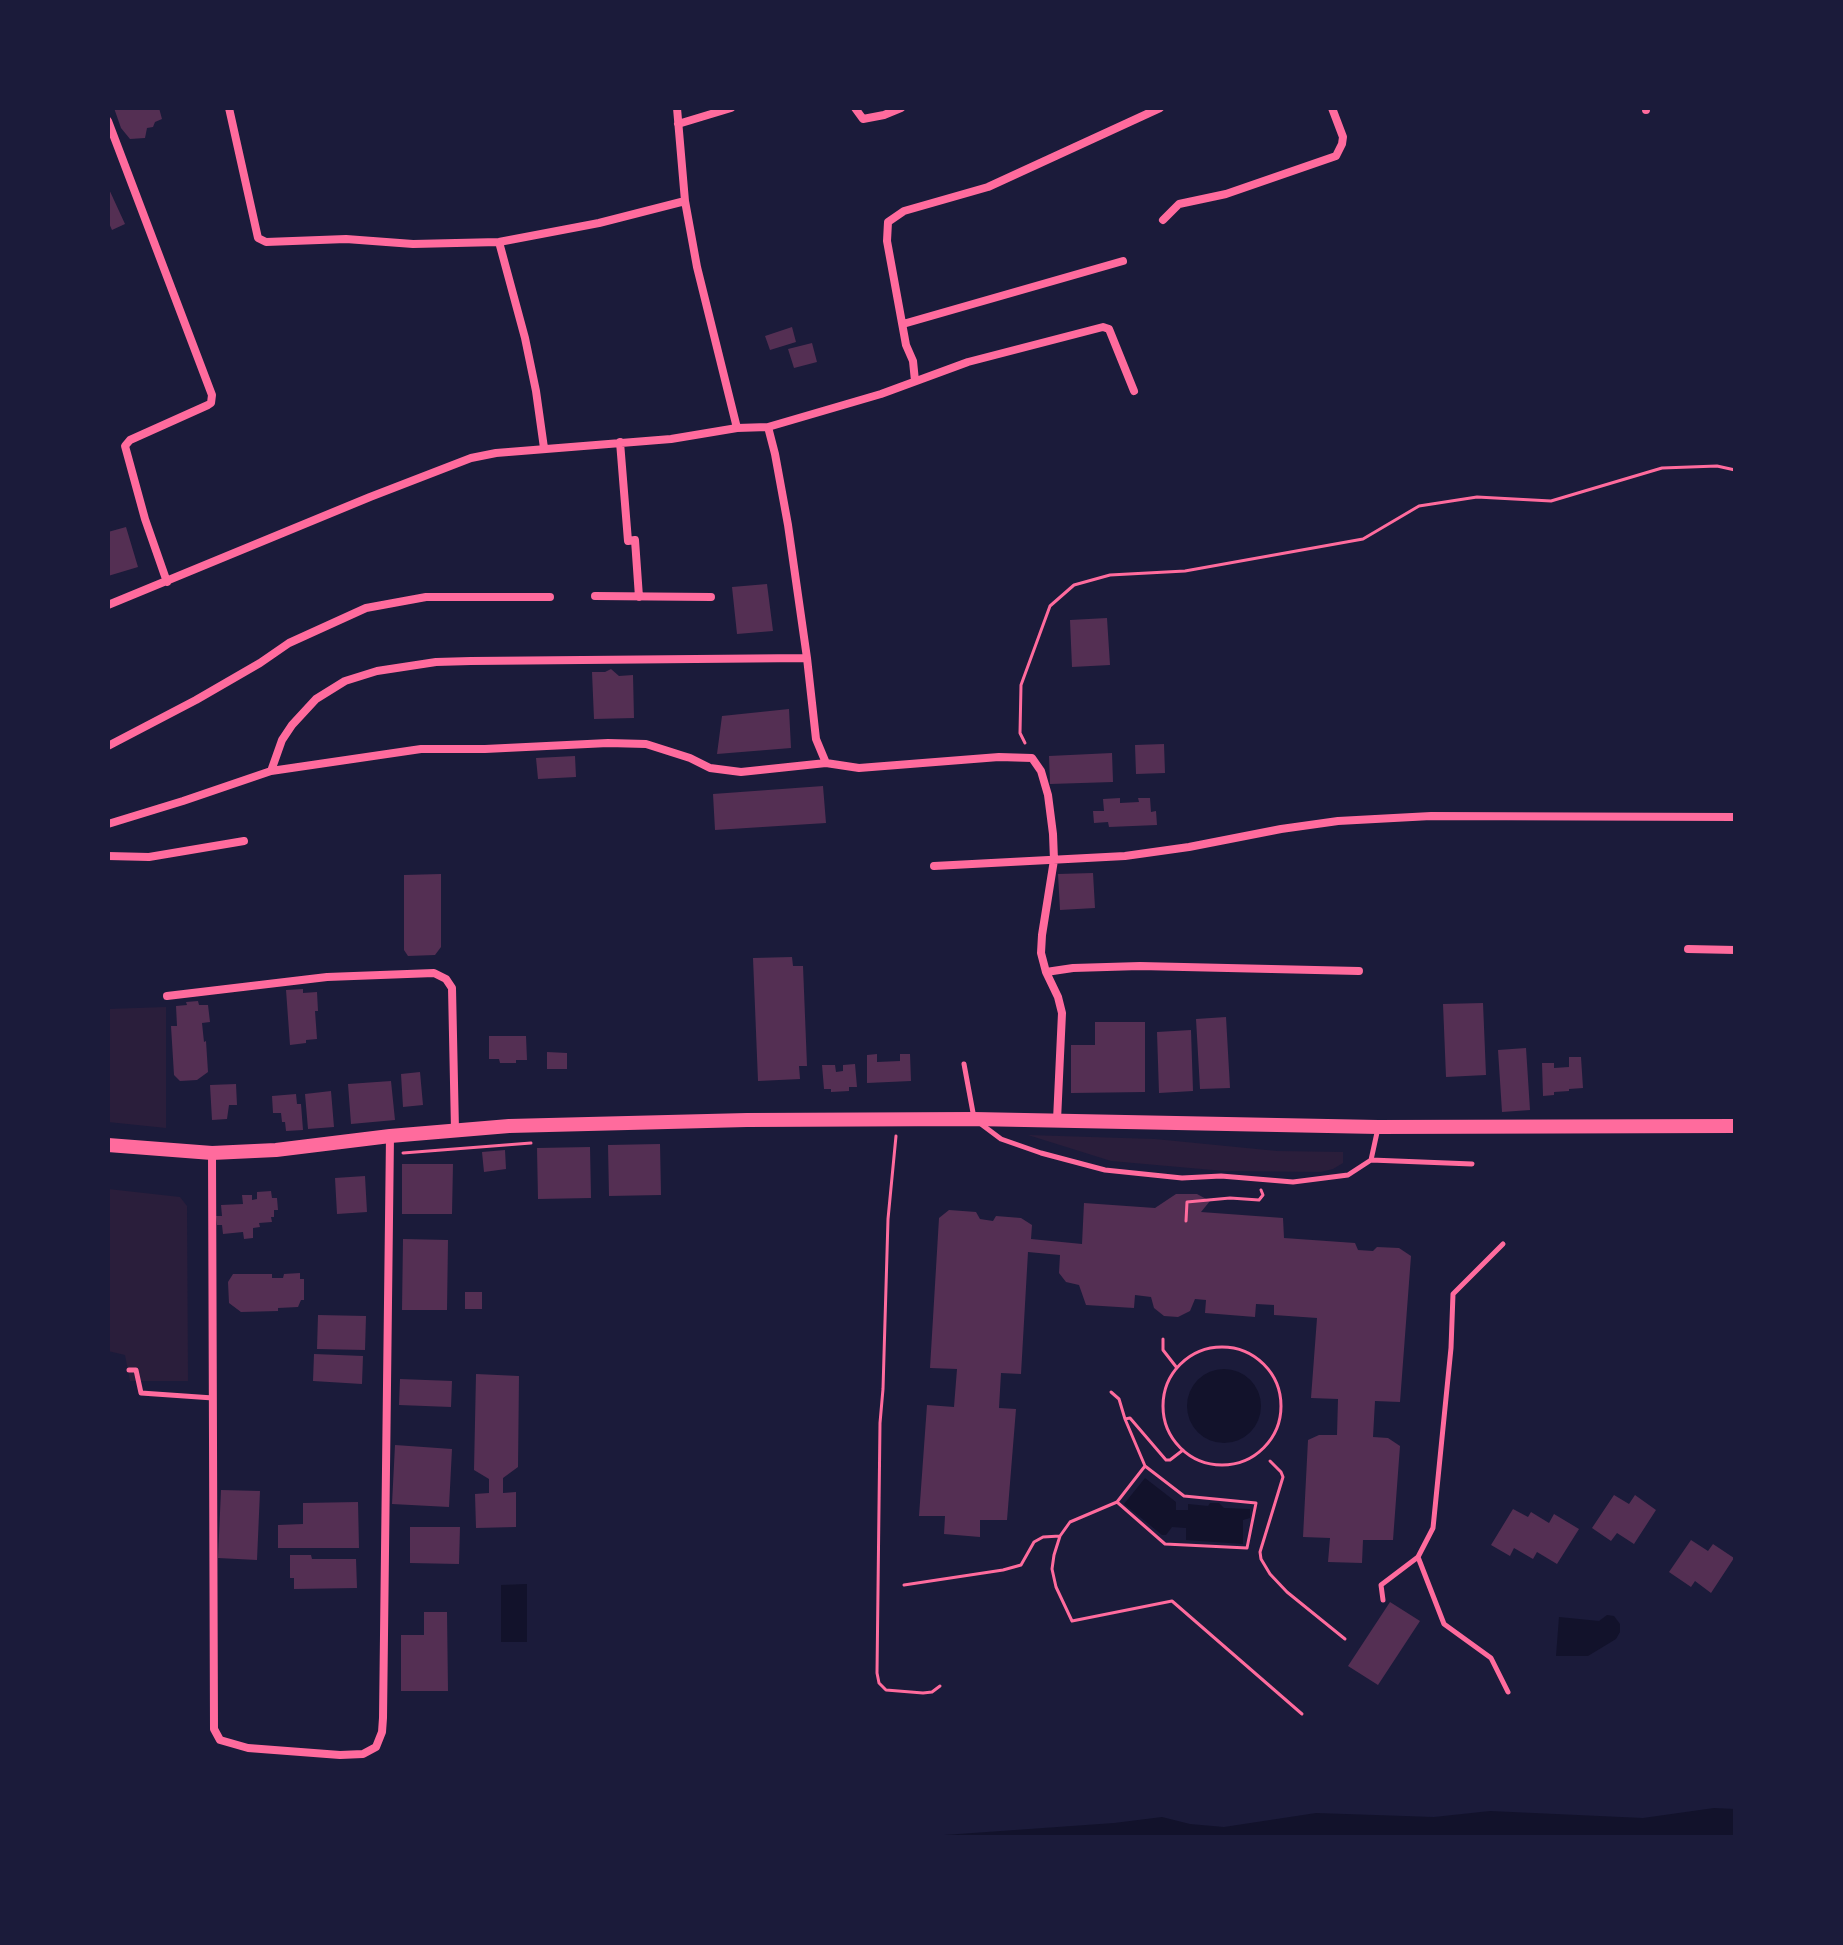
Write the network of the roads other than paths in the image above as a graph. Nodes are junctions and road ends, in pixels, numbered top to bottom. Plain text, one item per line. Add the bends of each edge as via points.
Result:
1 (229, 108) edge
2 (677, 108) edge
3 (731, 108) edge
4 (855, 108) edge
5 (901, 108) edge
6 (1160, 108) edge
7 (1332, 108) edge
8 (108, 121) edge
9 (678, 124) junction
10 (685, 201) junction
11 (1163, 220) dead end
12 (499, 242) junction
13 (1123, 261) dead end
14 (903, 324) junction
15 (915, 381) junction
16 (1134, 391) dead end
17 (768, 427) junction
18 (737, 428) junction
19 (620, 442) junction
20 (544, 448) junction
21 (167, 582) junction
22 (595, 596) dead end
23 (550, 597) dead end
24 (639, 597) junction
25 (711, 597) dead end
26 (108, 605) edge
27 (807, 658) junction
28 (108, 746) edge
29 (826, 763) junction
30 (271, 771) junction
31 (1735, 817) edge
32 (108, 824) edge
33 (244, 841) dead end
34 (108, 856) edge
35 (1054, 860) junction
36 (934, 866) dead end
37 (1688, 949) dead end
38 (1735, 950) edge
39 (1359, 971) dead end
40 (1046, 972) junction
41 (167, 996) dead end
42 (964, 1064) dead end
43 (974, 1119) junction
44 (1057, 1120) junction
45 (1735, 1126) edge
46 (1378, 1127) junction
47 (455, 1130) junction
48 (390, 1136) junction
49 (110, 1149) edge
50 (212, 1153) junction
51 (1371, 1160) junction
52 (1472, 1164) dead end
53 (1503, 1244) dead end
54 (129, 1370) dead end
55 (213, 1398) junction
56 (1418, 1557) junction
57 (1383, 1600) dead end
58 (1508, 1692) dead end

1 - 12 street via 258,238 266,242
2 - 9 street
3 - 9 street
4 - 5 street via 863,119
6 - 14 street via 988,187 904,211 888,222
7 - 11 street via 1343,137 1336,156 1226,194 1179,204
8 - 21 street via 213,399 125,446
9 - 10 street
10 - 12 street
10 - 18 street
12 - 20 street via 525,338
13 - 14 street
14 - 15 street
15 - 16 street via 1103,327 1109,329
15 - 17 street
17 - 18 street
17 - 27 street
18 - 19 street
19 - 20 street
19 - 24 street via 628,541 635,540
20 - 21 street via 471,458
21 - 26 street
22 - 24 street
23 - 28 street via 426,597 366,608 289,643
24 - 25 street
27 - 29 street via 816,739
27 - 30 street via 436,662 377,671 345,681 316,699 282,740
29 - 30 street via 741,772 710,768 646,744 608,743 421,749
29 - 35 street via 859,768 1032,758 1048,795
30 - 32 street
31 - 35 street via 1431,816 1338,821 1125,856
33 - 34 street via 149,857
35 - 36 street
35 - 40 street via 1042,935
37 - 38 street
39 - 40 street via 1140,966
40 - 44 street via 1062,1013
41 - 47 street via 327,977 434,973 452,988
42 - 43 lane
43 - 44 main road
43 - 47 main road
43 - 51 lane via 1001,1139 1121,1172 1293,1182 1348,1175
44 - 46 main road
45 - 46 main road
46 - 51 lane
47 - 48 main road
48 - 50 main road
48 - 55 street via 383,1718 376,1747 363,1754 248,1748 220,1740 214,1729
49 - 50 main road
50 - 55 street
51 - 52 lane
53 - 56 lane via 1453,1294 1433,1528
54 - 55 lane via 136,1370 141,1393
56 - 57 lane via 1381,1585
56 - 58 lane via 1444,1624 1491,1658

